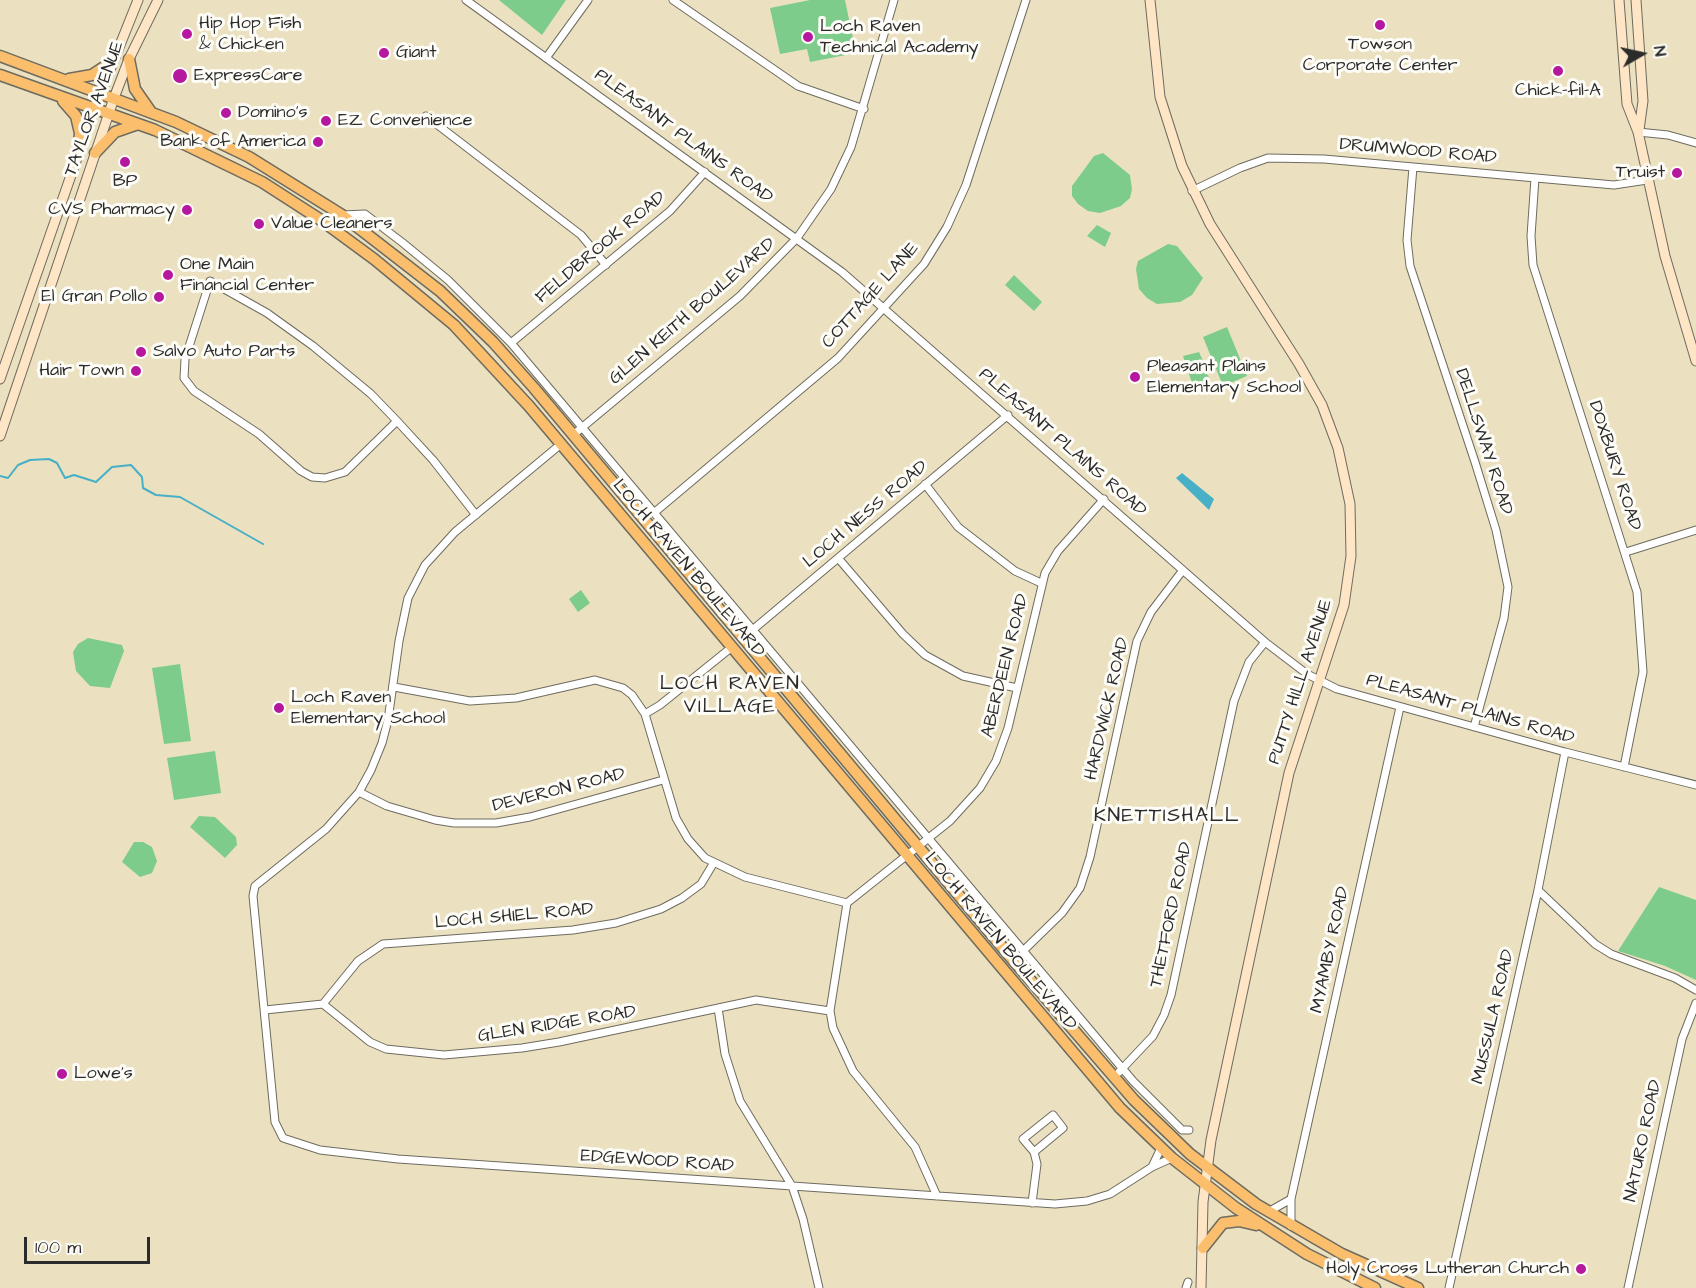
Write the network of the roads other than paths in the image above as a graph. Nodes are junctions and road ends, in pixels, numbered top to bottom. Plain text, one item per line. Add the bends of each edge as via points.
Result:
1 (138, 0) edge
2 (158, 0) edge
3 (466, 0) edge
4 (588, 0) edge
5 (673, 0) edge
6 (894, 0) edge
7 (1026, 0) edge
8 (1150, 0) edge
9 (1156, 0) edge
10 (1619, 0) edge
11 (1636, 0) edge
12 (1152, 17) junction
13 (114, 55) junction
14 (0, 56) edge
15 (129, 58) junction
16 (546, 58) junction
17 (0, 75) edge
18 (63, 79) junction
19 (100, 93) junction
20 (58, 96) junction
21 (114, 98) junction
22 (94, 108) junction
23 (864, 109) junction
24 (152, 112) junction
25 (109, 113) junction
26 (426, 116) dead end
27 (138, 124) junction
28 (1638, 132) junction
29 (1696, 143) edge
30 (95, 153) junction
31 (78, 154) junction
32 (1413, 167) junction
33 (705, 172) junction
34 (1535, 178) junction
35 (1647, 180) junction
36 (1192, 190) junction
37 (342, 214) junction
38 (797, 238) junction
39 (606, 264) junction
40 (886, 308) junction
41 (512, 343) junction
42 (1696, 361) edge
43 (0, 379) edge
44 (1008, 415) junction
45 (398, 421) junction
46 (582, 427) junction
47 (573, 435) junction
48 (0, 436) edge
49 (561, 444) junction
50 (925, 484) junction
51 (1104, 499) junction
52 (655, 512) junction
53 (476, 514) junction
54 (1696, 530) edge
55 (1626, 552) junction
56 (838, 558) junction
57 (1183, 570) junction
58 (1041, 583) junction
59 (753, 629) junction
60 (743, 638) junction
61 (1265, 642) junction
62 (732, 647) junction
63 (1319, 681) junction
64 (394, 687) junction
65 (1017, 688) junction
66 (1400, 707) junction
67 (645, 714) junction
68 (1474, 727) junction
69 (1565, 752) junction
70 (1624, 767) junction
71 (663, 780) junction
72 (1696, 785) edge
73 (359, 792) junction
74 (929, 840) junction
75 (919, 847) junction
76 (907, 856) junction
77 (713, 864) junction
78 (1538, 890) junction
79 (847, 903) junction
80 (1023, 951) junction
81 (1696, 990) edge
82 (1696, 1003) edge
83 (323, 1004) junction
84 (718, 1008) junction
85 (265, 1010) junction
86 (830, 1011) junction
87 (1122, 1068) junction
88 (1113, 1077) junction
89 (1190, 1130) dead end
90 (1161, 1148) junction
91 (1034, 1152) junction
92 (1173, 1158) junction
93 (1152, 1167) junction
94 (1207, 1168) junction
95 (1204, 1185) junction
96 (792, 1186) junction
97 (936, 1196) junction
98 (1291, 1199) junction
99 (1032, 1203) junction
100 (1268, 1212) junction
101 (1292, 1226) junction
102 (1263, 1227) junction
103 (1203, 1248) junction
104 (819, 1288) edge
105 (1201, 1288) edge
106 (1375, 1288) edge
107 (1418, 1288) edge
108 (1449, 1288) edge
109 (1628, 1288) edge

1 - 13 main road, TAYLOR AVENUE
2 - 15 main road, TAYLOR AVENUE
3 - 16 street, PLEASANT PLAINS ROAD
4 - 16 street
5 - 23 street via 798,86
6 - 23 street, GLEN KEITH BOULEVARD
7 - 40 street, COTTAGE LANE via 958,206 924,264
8 - 12 main road, PUTTY HILL AVENUE
9 - 12 main road, PUTTY HILL AVENUE
10 - 28 main road via 1626,104
11 - 28 main road via 1643,101
12 - 36 main road, PUTTY HILL AVENUE via 1163,112
13 - 18 main road via 92,75
13 - 19 main road, TAYLOR AVENUE
14 - 18 main road, LOCH RAVEN BOULEVARD
15 - 21 main road, TAYLOR AVENUE
15 - 24 main road via 135,89
16 - 33 street, PLEASANT PLAINS ROAD
17 - 20 main road, LOCH RAVEN BOULEVARD
18 - 19 main road, LOCH RAVEN BOULEVARD
19 - 21 main road, LOCH RAVEN BOULEVARD
19 - 22 main road, TAYLOR AVENUE
20 - 22 main road, LOCH RAVEN BOULEVARD
20 - 31 main road via 76,116 80,133
21 - 24 main road, LOCH RAVEN BOULEVARD
21 - 25 main road, TAYLOR AVENUE
22 - 25 main road, LOCH RAVEN BOULEVARD
22 - 31 main road, TAYLOR AVENUE
23 - 38 street, GLEN KEITH BOULEVARD via 837,178
24 - 37 main road, LOCH RAVEN BOULEVARD via 267,167
25 - 27 main road, LOCH RAVEN BOULEVARD
25 - 30 main road, TAYLOR AVENUE
26 - 39 street via 581,234
27 - 30 main road via 115,132
27 - 49 main road, LOCH RAVEN BOULEVARD via 262,182 374,259 454,326
28 - 29 street
28 - 35 main road
30 - 48 main road, TAYLOR AVENUE
31 - 43 main road, TAYLOR AVENUE
32 - 34 street, DRUMWOOD ROAD
32 - 36 street, DRUMWOOD ROAD via 1269,158
32 - 68 street, DELLSWAY ROAD via 1407,240 1410,266 1496,530 1508,587 1504,618
33 - 38 street, PLEASANT PLAINS ROAD
33 - 39 street, FELDBROOK ROAD via 669,211
34 - 35 street, DRUMWOOD ROAD via 1614,185
34 - 55 street, DOXBURY ROAD via 1533,265
35 - 42 main road
36 - 63 main road, PUTTY HILL AVENUE via 1308,379 1328,417 1338,448 1350,504 1351,556 1342,613
37 - 41 street, LOCH RAVEN BOULEVARD via 365,214 404,243
37 - 47 main road, LOCH RAVEN BOULEVARD via 456,305 511,361
38 - 40 street, PLEASANT PLAINS ROAD
38 - 46 street, GLEN KEITH BOULEVARD via 747,289
39 - 41 street, FELDBROOK ROAD
40 - 44 street, PLEASANT PLAINS ROAD
40 - 52 street, COTTAGE LANE via 838,358
41 - 46 street, LOCH RAVEN BOULEVARD
44 - 50 street, LOCH NESS ROAD
44 - 51 street, PLEASANT PLAINS ROAD
45 - 45 street via 345,472 325,478 301,471 260,434 194,391 184,378 185,359 210,281 267,313 313,346
45 - 53 street
46 - 47 street, GLEN KEITH BOULEVARD
46 - 52 street, LOCH RAVEN BOULEVARD
47 - 49 main road
47 - 60 main road, LOCH RAVEN BOULEVARD
49 - 53 street
49 - 62 main road, LOCH RAVEN BOULEVARD
50 - 56 street, LOCH NESS ROAD
50 - 58 street via 958,527 1015,571
51 - 57 street, PLEASANT PLAINS ROAD
51 - 58 street, ABERDEEN ROAD via 1058,551
52 - 59 street, LOCH RAVEN BOULEVARD
53 - 64 street via 439,547 415,581 403,619
54 - 55 street
55 - 70 street, DOXBURY ROAD via 1641,617 1643,672
56 - 59 street, LOCH NESS ROAD
56 - 65 street via 925,655 963,676
57 - 61 street, PLEASANT PLAINS ROAD
57 - 80 street, HARDWICK ROAD via 1151,612 1137,641 1080,888 1062,914
58 - 65 street, ABERDEEN ROAD
59 - 60 street, LOCH NESS ROAD
59 - 74 street, LOCH RAVEN BOULEVARD
60 - 62 main road
60 - 75 main road, LOCH RAVEN BOULEVARD
61 - 63 street, PLEASANT PLAINS ROAD
61 - 87 street, THETFORD ROAD via 1249,662 1234,701 1164,1015 1153,1036
62 - 67 street
62 - 76 main road, LOCH RAVEN BOULEVARD
63 - 66 street, PLEASANT PLAINS ROAD
63 - 94 main road, PUTTY HILL AVENUE via 1288,773
64 - 67 street via 460,700 497,701 585,681 604,681 632,694
64 - 73 street via 382,743
65 - 74 street, ABERDEEN ROAD via 1003,746 988,774 965,806
66 - 68 street, PLEASANT PLAINS ROAD
66 - 98 street, MYAMBY ROAD
67 - 71 street
68 - 69 street, PLEASANT PLAINS ROAD
69 - 70 street, PLEASANT PLAINS ROAD
69 - 78 street, MUSSULA ROAD
70 - 72 street, PLEASANT PLAINS ROAD
71 - 73 street, DEVERON ROAD via 496,823 454,824 435,820 387,806
71 - 77 street via 682,829
73 - 85 street via 318,836 255,886
74 - 75 street, ABERDEEN ROAD
74 - 80 street, LOCH RAVEN BOULEVARD
75 - 76 street, ABERDEEN ROAD
75 - 88 main road, LOCH RAVEN BOULEVARD
76 - 79 street, ABERDEEN ROAD
76 - 90 main road, LOCH RAVEN BOULEVARD via 1105,1092
77 - 79 street via 745,877
77 - 83 street, LOCH SHIEL ROAD via 701,884 682,898 616,923 573,930 383,944 358,961
78 - 81 street via 1595,944
78 - 108 street, MUSSULA ROAD
79 - 86 street
80 - 87 street, LOCH RAVEN BOULEVARD
82 - 109 street, NATURO ROAD via 1682,1039
83 - 84 street, GLEN RIDGE ROAD via 370,1042 387,1049 444,1055 522,1048
83 - 85 street
84 - 86 street, GLEN RIDGE ROAD via 756,1000
84 - 96 street via 725,1054 740,1101
85 - 96 street, EDGEWOOD ROAD via 275,1122 283,1138 299,1145 398,1159
86 - 97 street via 839,1045 853,1071 911,1141
87 - 88 street, THETFORD ROAD
87 - 89 street, LOCH RAVEN BOULEVARD via 1182,1130
88 - 94 main road, LOCH RAVEN BOULEVARD
90 - 92 main road, LOCH RAVEN BOULEVARD
90 - 93 street, EDGEWOOD ROAD
91 - 91 street via 1023,1139 1053,1115 1063,1128
91 - 99 street via 1037,1164
92 - 93 street, EDGEWOOD ROAD
92 - 95 main road, LOCH RAVEN BOULEVARD
93 - 99 street, EDGEWOOD ROAD via 1099,1198 1074,1203
94 - 95 main road, PUTTY HILL AVENUE
94 - 100 main road, LOCH RAVEN BOULEVARD
95 - 102 main road, LOCH RAVEN BOULEVARD
95 - 103 main road, PUTTY HILL AVENUE
96 - 97 street, EDGEWOOD ROAD
96 - 104 street
97 - 99 street, EDGEWOOD ROAD
98 - 100 street
98 - 101 street, MYAMBY ROAD
100 - 101 main road, LOCH RAVEN BOULEVARD
101 - 107 main road, LOCH RAVEN BOULEVARD
102 - 103 main road via 1239,1221 1223,1223
102 - 106 main road, LOCH RAVEN BOULEVARD
103 - 105 main road, PUTTY HILL AVENUE

